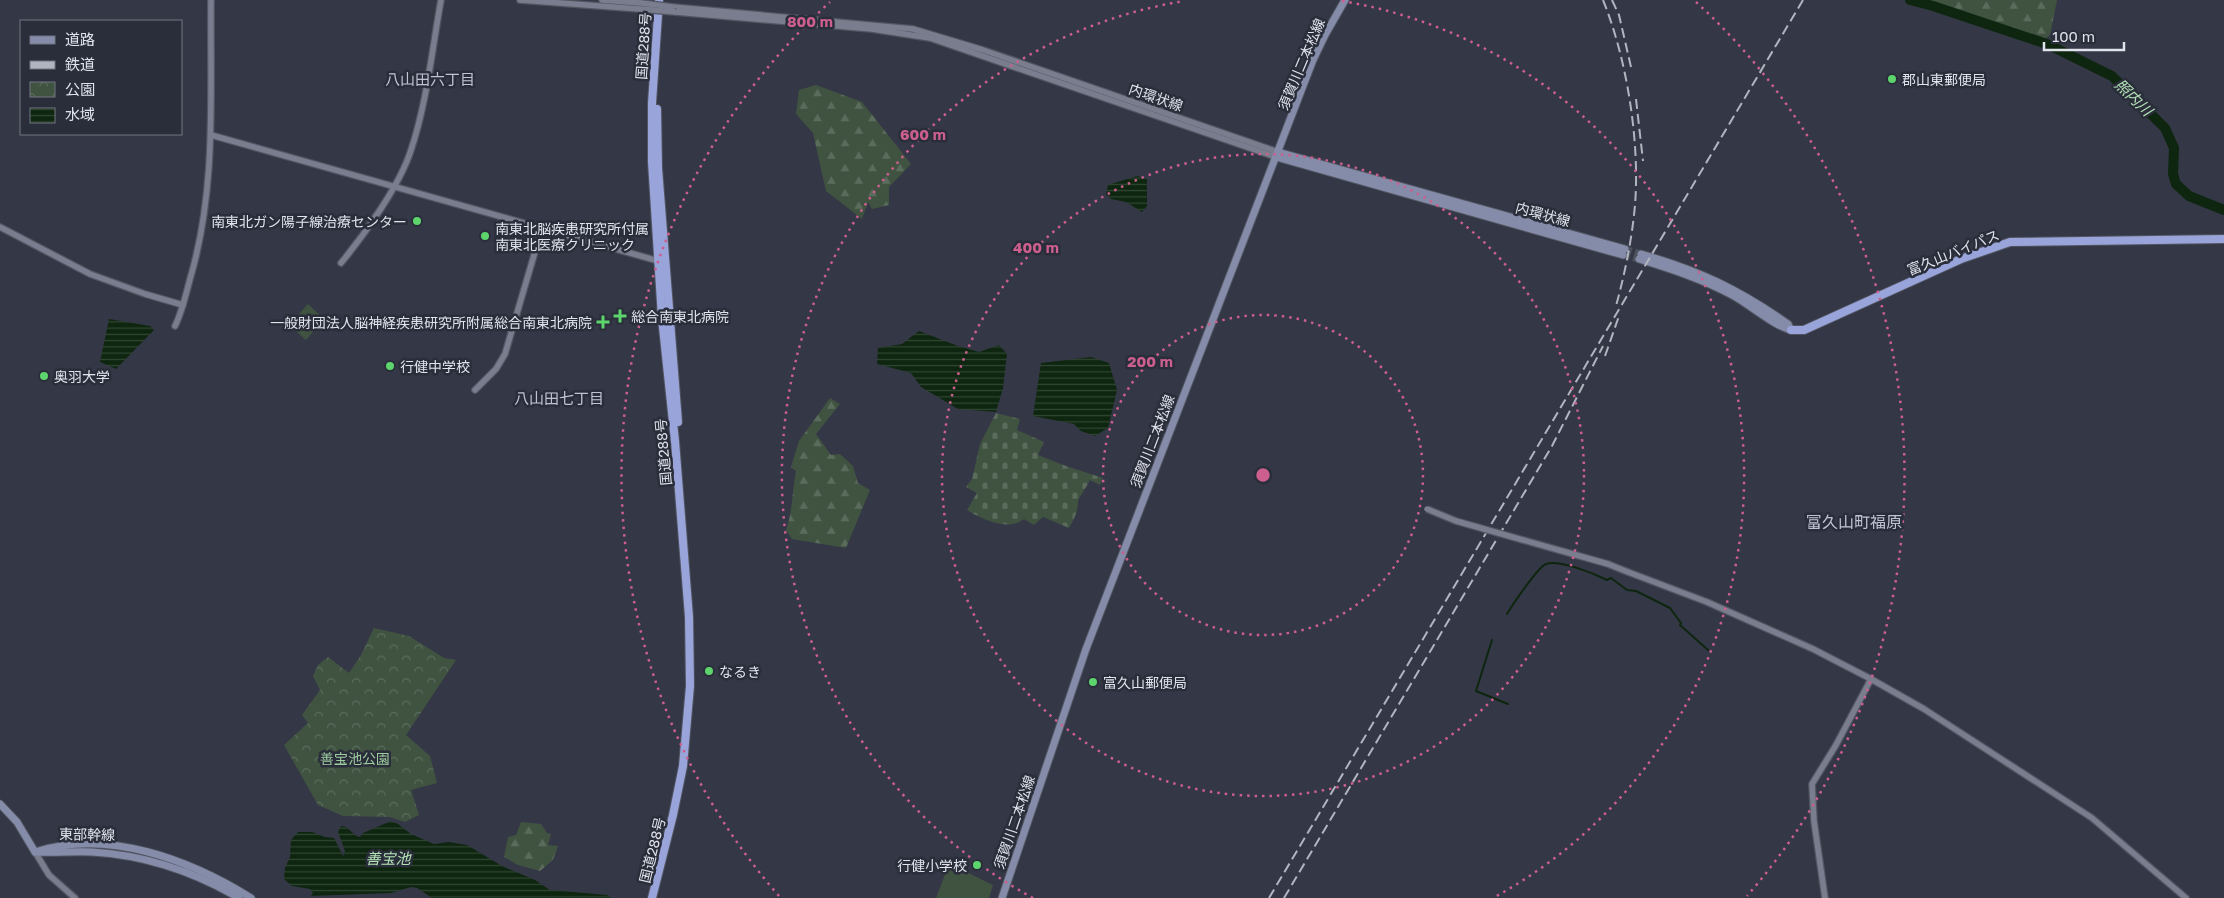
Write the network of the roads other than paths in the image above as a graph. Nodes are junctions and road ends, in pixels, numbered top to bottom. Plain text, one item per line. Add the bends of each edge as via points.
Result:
1 (211, 0) edge
2 (440, 0) edge
3 (520, 0) edge
4 (602, 0) edge
5 (659, 0) edge
6 (663, 0) edge
7 (1345, 0) edge
8 (641, 6) junction
9 (211, 135) junction
10 (1277, 154) junction
11 (395, 186) junction
12 (0, 226) edge
13 (542, 228) junction
14 (2224, 239) edge
15 (1624, 252) tunnel mouth
16 (1640, 256) tunnel mouth
17 (341, 263) dead end
18 (663, 263) junction
19 (183, 304) junction
20 (174, 326) dead end
21 (1787, 327) joint
22 (475, 390) dead end
23 (1428, 509) dead end
24 (1871, 678) junction
25 (0, 804) edge
26 (35, 852) junction
27 (75, 898) edge
28 (239, 898) edge
29 (252, 898) edge
30 (652, 898) edge
31 (657, 898) edge
32 (1002, 898) edge
33 (1825, 898) edge
34 (2186, 898) edge

1 - 9 street
2 - 11 street via 418,123 408,159
3 - 8 street
4 - 8 street
5 - 18 highway, 国道288号 via 652,130
6 - 18 highway, 国道288号 via 657,109
7 - 10 main road, 須賀川二本松線 via 1320,44
8 - 10 street, 内環状線, bridge via 872,29 930,38
9 - 11 street
9 - 19 street via 204,222
10 - 15 main road, 内環状線
10 - 32 main road, 須賀川二本松線 via 1086,649
11 - 13 street
11 - 17 street
12 - 19 street via 90,274
13 - 18 street
13 - 22 street via 505,354 496,369
14 - 21 highway, 富久山バイパス via 2010,242 1961,259 1804,330
16 - 21 main road via 1707,282
18 - 30 highway, 国道288号 via 662,318 689,617 690,686 683,766
18 - 31 highway, 国道288号 via 695,664 686,772
19 - 20 street
23 - 24 street, bridge via 1456,521 1608,564 1761,626
24 - 33 street via 1812,784
24 - 34 street via 2092,818
25 - 26 main road via 17,822
26 - 27 street via 50,874
26 - 28 main road, 東部幹線 via 90,852 142,858 194,875
26 - 29 main road, 東部幹線 via 80,845 143,851 189,865

